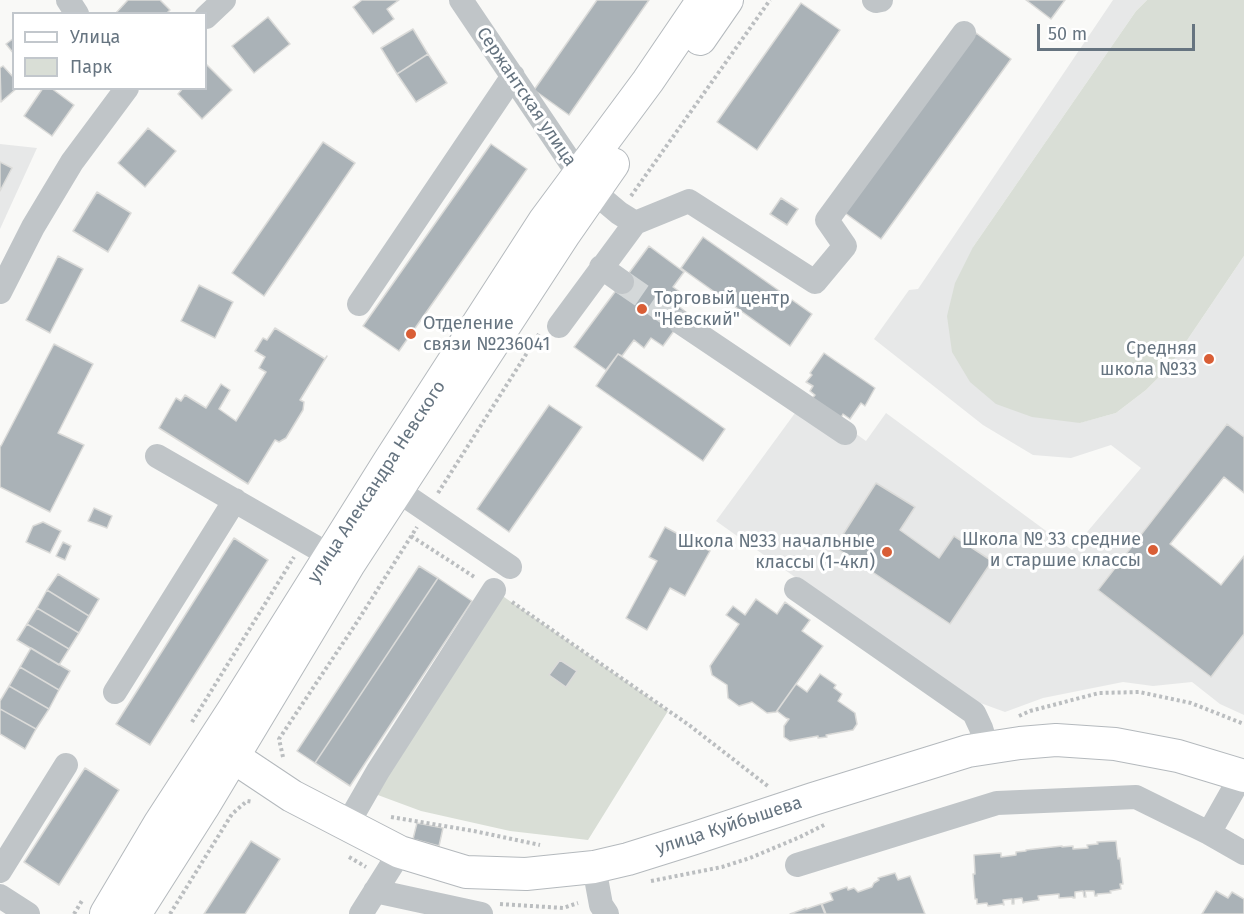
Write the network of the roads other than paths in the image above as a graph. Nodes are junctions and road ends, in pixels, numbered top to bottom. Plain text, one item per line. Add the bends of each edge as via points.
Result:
1 (224, 0) edge
2 (461, 0) edge
3 (703, 0) edge
4 (727, 0) edge
5 (874, 0) edge
6 (881, 0) edge
7 (207, 16) edge
8 (964, 33) dead end
9 (513, 76) junction
10 (126, 90) edge
11 (587, 184) junction
12 (627, 218) junction
13 (601, 267) junction
14 (622, 282) tunnel mouth
15 (0, 292) edge
16 (359, 304) dead end
17 (680, 322) tunnel mouth
18 (551, 327) road end
19 (845, 433) dead end
20 (157, 456) dead end
21 (397, 490) junction
22 (235, 500) junction
23 (330, 555) junction
24 (510, 567) dead end
25 (796, 589) dead end
26 (494, 590) road end
27 (115, 692) dead end
28 (984, 738) junction
29 (222, 750) junction
30 (66, 765) dead end
31 (1243, 774) edge
32 (354, 814) junction
33 (1209, 833) junction
34 (400, 852) junction
35 (1244, 853) edge
36 (797, 865) dead end
37 (594, 867) junction
38 (0, 871) edge
39 (375, 891) junction
40 (0, 896) edge
41 (28, 914) edge
42 (106, 914) edge
43 (135, 914) edge
44 (361, 914) edge
45 (481, 914) edge
46 (607, 914) edge

1 - 7 street
2 - 9 street, Сержантская улица
3 - 11 main road, улица Александра Невского via 648,81
4 - 11 main road, улица Александра Невского
5 - 6 street
8 - 12 street via 827,220 845,246 815,282 689,201
9 - 11 street, Сержантская улица
9 - 16 street
10 - 15 street via 72,162
11 - 12 street, Сержантская улица
11 - 21 main road, улица Александра Невского via 565,233
11 - 23 main road, улица Александра Невского via 539,230
12 - 13 street
13 - 14 street
13 - 18 street
17 - 19 street
20 - 22 street
21 - 24 street
21 - 29 main road, улица Александра Невского
22 - 23 street
22 - 27 street
23 - 29 main road, улица Александра Невского
25 - 28 street via 974,713
26 - 32 street
28 - 31 main road, улица Куйбышева via 1020,743 1056,740 1115,744
28 - 37 main road, улица Куйбышева via 968,751
29 - 32 main road, улица Куйбышева via 292,796
29 - 42 main road, улица Александра Невского via 160,823
29 - 43 main road, улица Александра Невского via 203,807
30 - 38 street
31 - 33 street
32 - 34 main road, улица Куйбышева
33 - 35 street
33 - 36 street via 1136,797 997,803
34 - 37 main road, улица Куйбышева via 466,872 526,874
34 - 39 street
37 - 46 street
39 - 44 street
39 - 45 street
40 - 41 street

